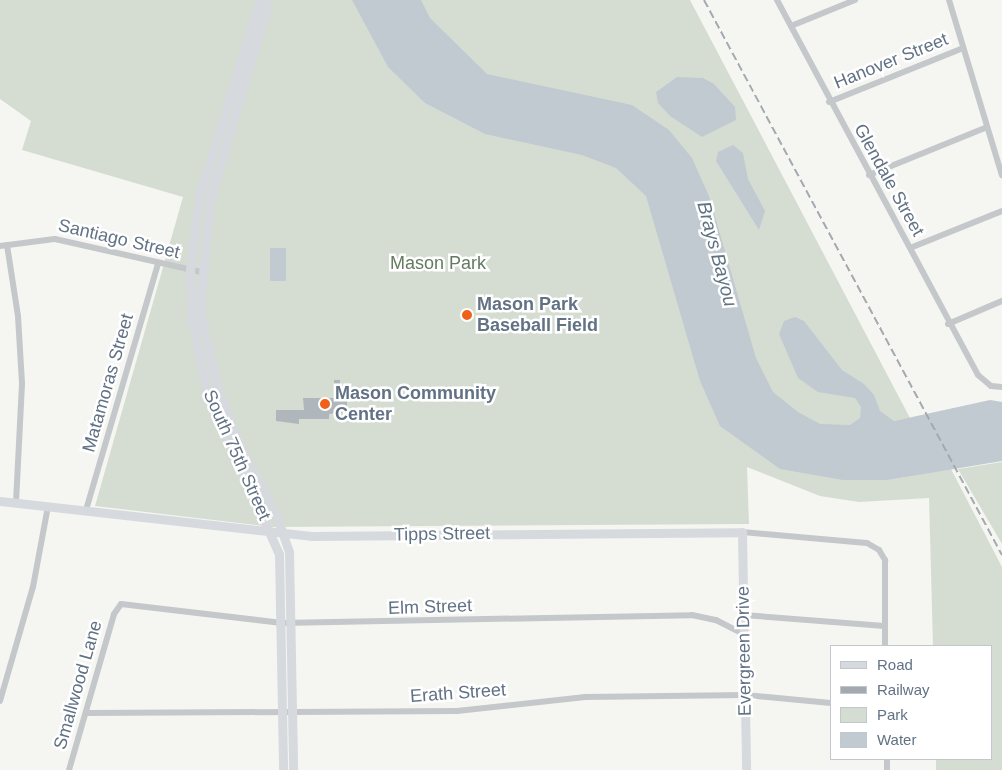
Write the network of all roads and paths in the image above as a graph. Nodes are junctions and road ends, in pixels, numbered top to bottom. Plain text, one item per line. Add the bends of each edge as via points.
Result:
1 (260, 0) edge
2 (269, 0) edge
3 (777, 0) edge
4 (855, 0) edge
5 (949, 0) edge
6 (790, 26) junction
7 (963, 48) junction
8 (829, 102) junction
9 (987, 127) junction
10 (869, 175) junction
11 (1002, 175) edge
12 (1002, 211) edge
13 (3, 246) edge
14 (910, 248) junction
15 (158, 264) junction
16 (190, 270) junction
17 (201, 272) junction
18 (1002, 301) edge
19 (948, 324) junction
20 (1002, 387) edge
21 (219, 392) junction
22 (208, 396) junction
23 (0, 501) edge
24 (16, 503) junction
25 (48, 506) junction
26 (86, 510) junction
27 (271, 532) junction
28 (742, 532) junction
29 (283, 533) junction
30 (118, 609) joint
31 (743, 614) junction
32 (282, 623) junction
33 (292, 623) junction
34 (885, 626) junction
35 (744, 634) junction
36 (885, 645) edge
37 (745, 696) junction
38 (0, 701) edge
39 (830, 704) edge
40 (281, 712) junction
41 (291, 712) junction
42 (87, 713) junction
43 (68, 770) edge
44 (283, 770) edge
45 (293, 770) edge
46 (746, 770) edge

1 - 16 main road, South 75th Street via 199,197
2 - 17 main road, South 75th Street via 210,199
3 - 6 street, Glendale Street
4 - 6 street
5 - 7 street
6 - 8 street, Glendale Street
7 - 8 street, Hanover Street
7 - 9 street
8 - 10 street, Glendale Street
9 - 10 street
9 - 11 street
10 - 14 street, Glendale Street
12 - 14 street
13 - 15 street, Santiago Street via 55,239
13 - 24 street via 18,316 22,384
14 - 19 street, Glendale Street
15 - 16 street, Santiago Street
15 - 26 street, Matamoras Street
16 - 17 street, Santiago Street
16 - 22 main road, South 75th Street via 192,323
17 - 21 main road, South 75th Street via 202,322
18 - 19 street
19 - 20 street, Glendale Street via 976,373 991,386
21 - 22 main road
21 - 29 main road, South 75th Street via 241,448
22 - 27 main road, South 75th Street
23 - 24 main road, Tipps Street
24 - 25 main road, Tipps Street
25 - 26 main road, Tipps Street
25 - 38 street via 33,587
26 - 27 main road, Tipps Street
27 - 29 main road, Tipps Street
27 - 32 main road, South 75th Street via 282,568
28 - 29 main road, Tipps Street
28 - 31 main road, Evergreen Drive
28 - 34 street, Tipps Street via 867,543 885,560
29 - 33 main road, South 75th Street via 292,568
30 - 32 street, Elm Street via 132,603
30 - 42 street, Smallwood Lane
31 - 34 street
31 - 35 main road, Evergreen Drive
32 - 33 street, Elm Street
32 - 40 main road, South 75th Street
33 - 35 street, Elm Street via 692,615 716,620
33 - 41 main road, South 75th Street
34 - 36 street
35 - 37 main road, Evergreen Drive
37 - 39 street, Erath Street
37 - 41 street, Erath Street via 584,697 457,711
37 - 46 main road, Evergreen Drive
40 - 41 street, Erath Street
40 - 42 street, Erath Street
40 - 44 main road, South 75th Street
41 - 45 main road, South 75th Street
42 - 43 street, Smallwood Lane

